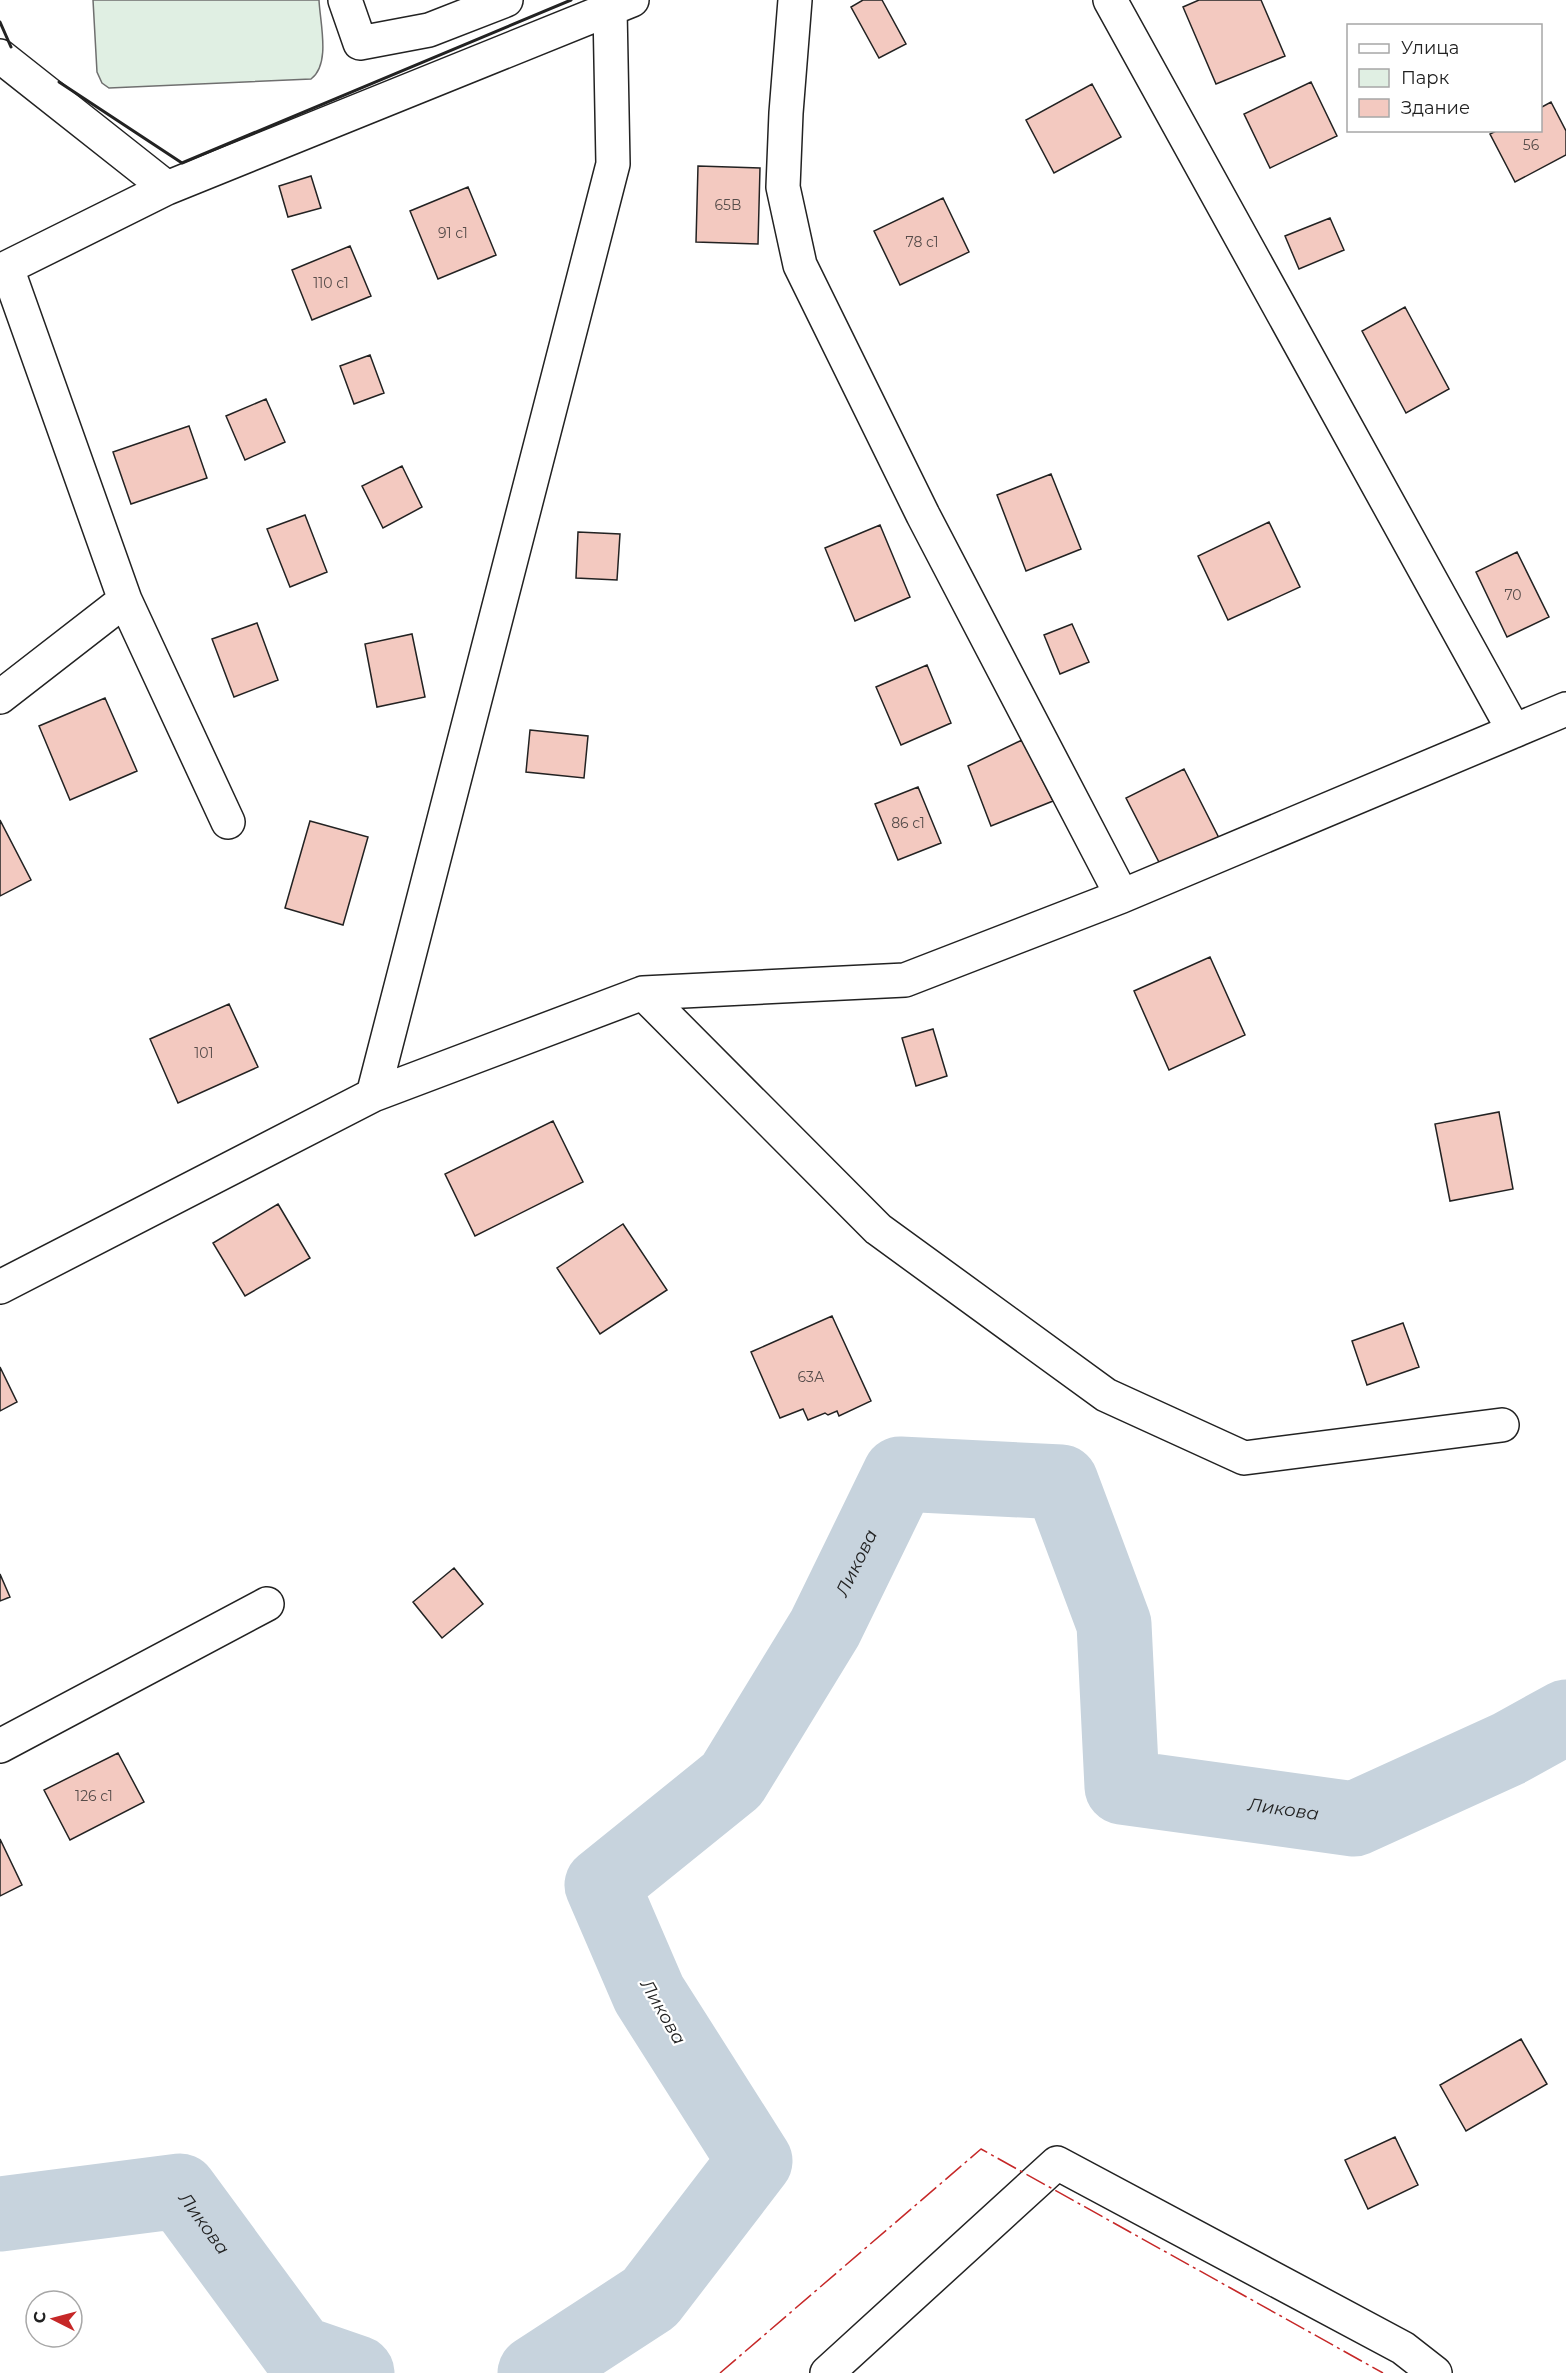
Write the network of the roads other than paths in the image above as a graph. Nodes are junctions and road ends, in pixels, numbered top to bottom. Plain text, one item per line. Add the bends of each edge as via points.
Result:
1 (345, 0) edge
2 (506, 0) edge
3 (795, 0) edge
4 (1110, 0) edge
5 (621, 4) edge
6 (0, 56) edge
7 (167, 188) junction
8 (3, 269) edge
9 (125, 600) junction
10 (0, 697) edge
11 (1566, 709) edge
12 (1514, 731) junction
13 (228, 822) dead end
14 (1122, 896) junction
15 (643, 993) junction
16 (373, 1095) junction
17 (0, 1287) edge
18 (1502, 1425) dead end
19 (267, 1604) dead end
20 (0, 1746) edge
21 (826, 2373) edge
22 (1435, 2373) edge

1 - 2 street via 360,43 429,30
3 - 14 street via 783,187 800,265 923,515
4 - 12 street
5 - 7 street
5 - 16 street via 613,164
6 - 7 street
7 - 8 street
8 - 9 street
9 - 10 street
9 - 13 street
11 - 12 street
12 - 14 street
14 - 15 street via 904,980
15 - 16 street
15 - 18 street via 878,1229 1106,1395 1244,1458
16 - 17 street
19 - 20 street
21 - 22 street via 1057,2163 1403,2348

